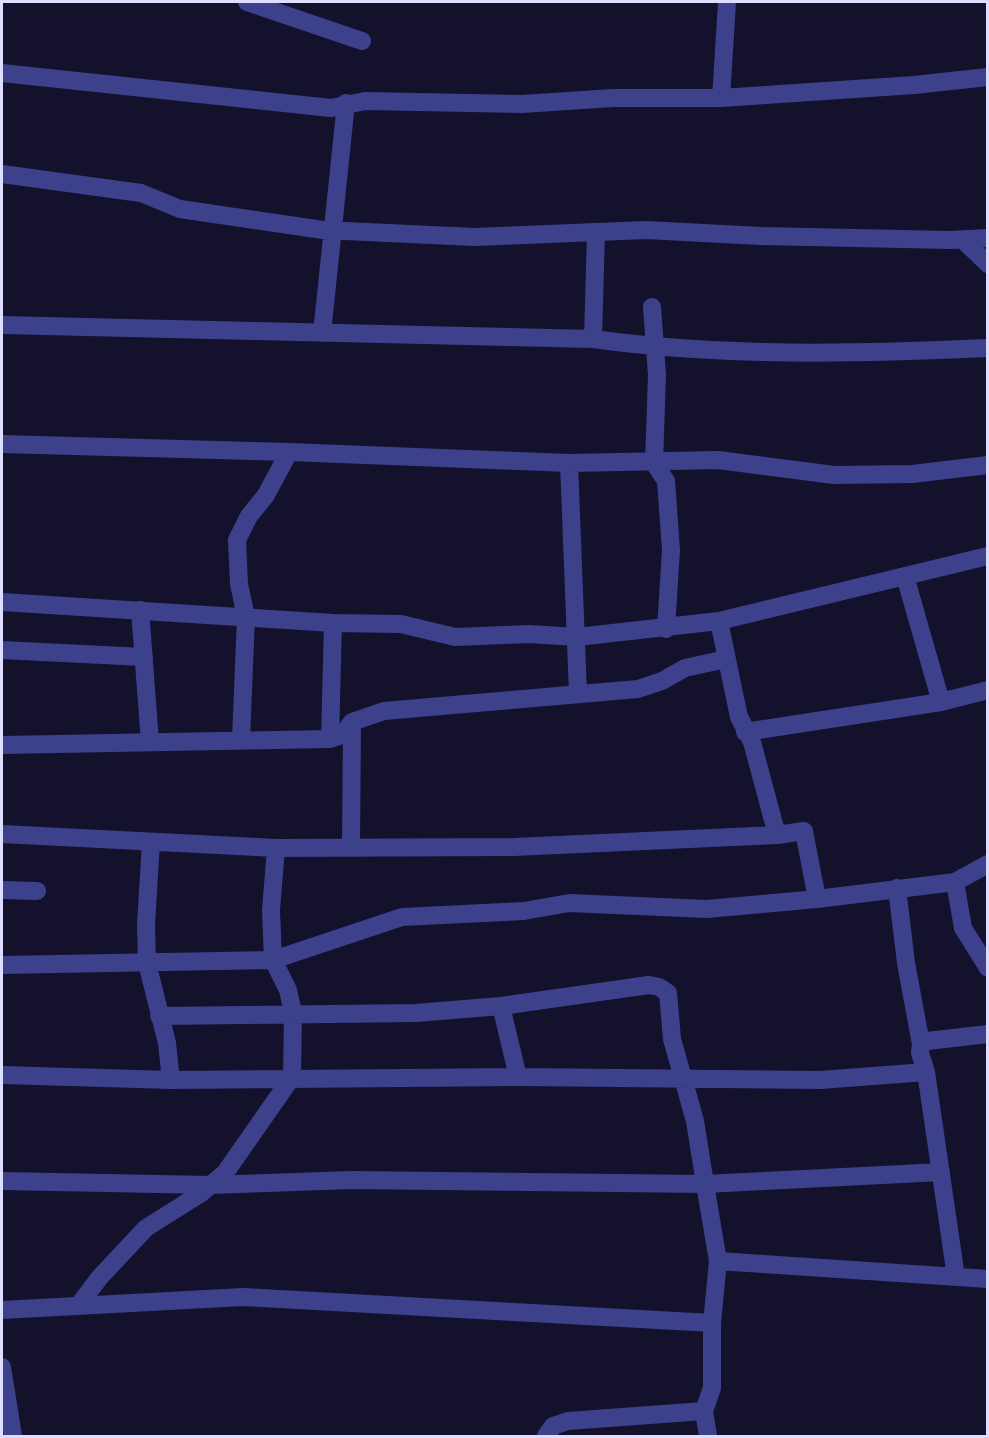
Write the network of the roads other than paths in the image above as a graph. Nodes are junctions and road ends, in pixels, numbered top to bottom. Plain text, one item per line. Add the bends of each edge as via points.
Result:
1 (247, 2) edge
2 (727, 2) edge
3 (363, 41) dead end
4 (2, 73) edge
5 (987, 77) edge
6 (722, 98) junction
7 (346, 104) junction
8 (2, 174) edge
9 (332, 231) junction
10 (596, 232) junction
11 (987, 238) edge
12 (963, 240) junction
13 (987, 264) edge
14 (652, 308) dead end
15 (2, 325) edge
16 (322, 333) junction
17 (592, 339) junction
18 (656, 348) junction
19 (987, 348) edge
20 (2, 444) edge
21 (289, 452) junction
22 (569, 463) junction
23 (654, 463) junction
24 (987, 465) edge
25 (987, 556) edge
26 (905, 576) junction
27 (2, 602) edge
28 (140, 610) junction
29 (246, 617) junction
30 (719, 621) junction
31 (333, 623) junction
32 (666, 629) junction
33 (577, 637) junction
34 (2, 650) edge
35 (144, 657) junction
36 (726, 659) junction
37 (987, 690) edge
38 (579, 694) junction
39 (941, 702) junction
40 (352, 722) junction
41 (745, 732) junction
42 (330, 739) junction
43 (241, 740) junction
44 (150, 742) junction
45 (2, 745) edge
46 (2, 834) edge
47 (777, 835) junction
48 (152, 842) junction
49 (351, 847) junction
50 (276, 848) junction
51 (987, 864) edge
52 (955, 882) junction
53 (897, 888) junction
54 (2, 890) edge
55 (37, 891) dead end
56 (817, 899) junction
57 (981, 946) edge
58 (273, 960) junction
59 (147, 963) junction
60 (2, 965) edge
61 (987, 968) edge
62 (501, 1006) junction
63 (293, 1013) junction
64 (159, 1016) junction
65 (987, 1034) edge
66 (921, 1044) junction
67 (926, 1072) junction
68 (2, 1075) edge
69 (291, 1077) junction
70 (518, 1077) junction
71 (683, 1078) junction
72 (171, 1080) junction
73 (940, 1172) junction
74 (2, 1181) edge
75 (705, 1184) junction
76 (211, 1185) junction
77 (718, 1261) junction
78 (956, 1277) junction
79 (987, 1279) edge
80 (78, 1306) junction
81 (2, 1310) edge
82 (712, 1323) junction
83 (2, 1367) edge
84 (704, 1411) junction
85 (13, 1437) edge
86 (546, 1437) edge
87 (708, 1437) edge

1 - 3 street
2 - 6 street
4 - 7 street via 317,108
5 - 6 street
6 - 7 street
7 - 9 street
8 - 9 street via 141,193 180,209
9 - 10 street via 475,237
9 - 16 street
10 - 12 street via 646,230
10 - 17 street
11 - 12 street
12 - 13 street
14 - 18 street
15 - 16 street
16 - 17 street
17 - 18 street
18 - 19 street via 874,353
18 - 23 street
20 - 21 street
21 - 22 street
21 - 29 street via 237,540 239,584
22 - 23 street
22 - 33 street
23 - 24 street via 718,460 834,475 912,474
23 - 32 street via 666,481 672,550
25 - 26 street
26 - 30 street
26 - 39 street
27 - 28 street
28 - 29 street
28 - 35 street
29 - 31 street
29 - 43 street
30 - 32 street
30 - 36 street
31 - 33 street via 401,624 455,637
31 - 42 street
32 - 33 street
33 - 38 street
34 - 35 street
35 - 44 street
36 - 38 street via 685,668 638,689
36 - 41 street
37 - 39 street
38 - 40 street via 384,711
39 - 41 street
40 - 42 street via 342,735
40 - 49 street
41 - 47 street via 752,742
42 - 43 street
43 - 44 street
44 - 45 street
46 - 48 street
47 - 49 street via 514,847
47 - 56 street via 804,831
48 - 50 street
48 - 59 street
49 - 50 street
50 - 58 street via 271,910
51 - 52 street
52 - 53 street
52 - 57 street via 963,928
53 - 56 street
53 - 66 street
54 - 55 street
56 - 58 street via 707,909 569,903 524,911 402,916
57 - 61 street
58 - 59 street
58 - 63 street via 288,990
59 - 60 street
59 - 64 street
62 - 63 street via 416,1013
62 - 70 street
62 - 71 street via 649,985 659,987 668,993 672,1040
63 - 64 street
63 - 69 street
64 - 72 street
65 - 66 street
66 - 67 street
67 - 71 street via 820,1080
67 - 73 street
68 - 72 street
69 - 70 street
69 - 72 street
69 - 76 street via 237,1158
70 - 71 street
71 - 75 street via 695,1121
73 - 75 street
73 - 78 street
74 - 76 street
75 - 76 street via 351,1180
75 - 77 street
76 - 80 street via 146,1228
77 - 78 street
77 - 82 street
78 - 79 street
80 - 81 street
80 - 82 street via 243,1297
82 - 84 street via 712,1388
83 - 85 street
84 - 86 street via 568,1420 553,1426
84 - 87 street

